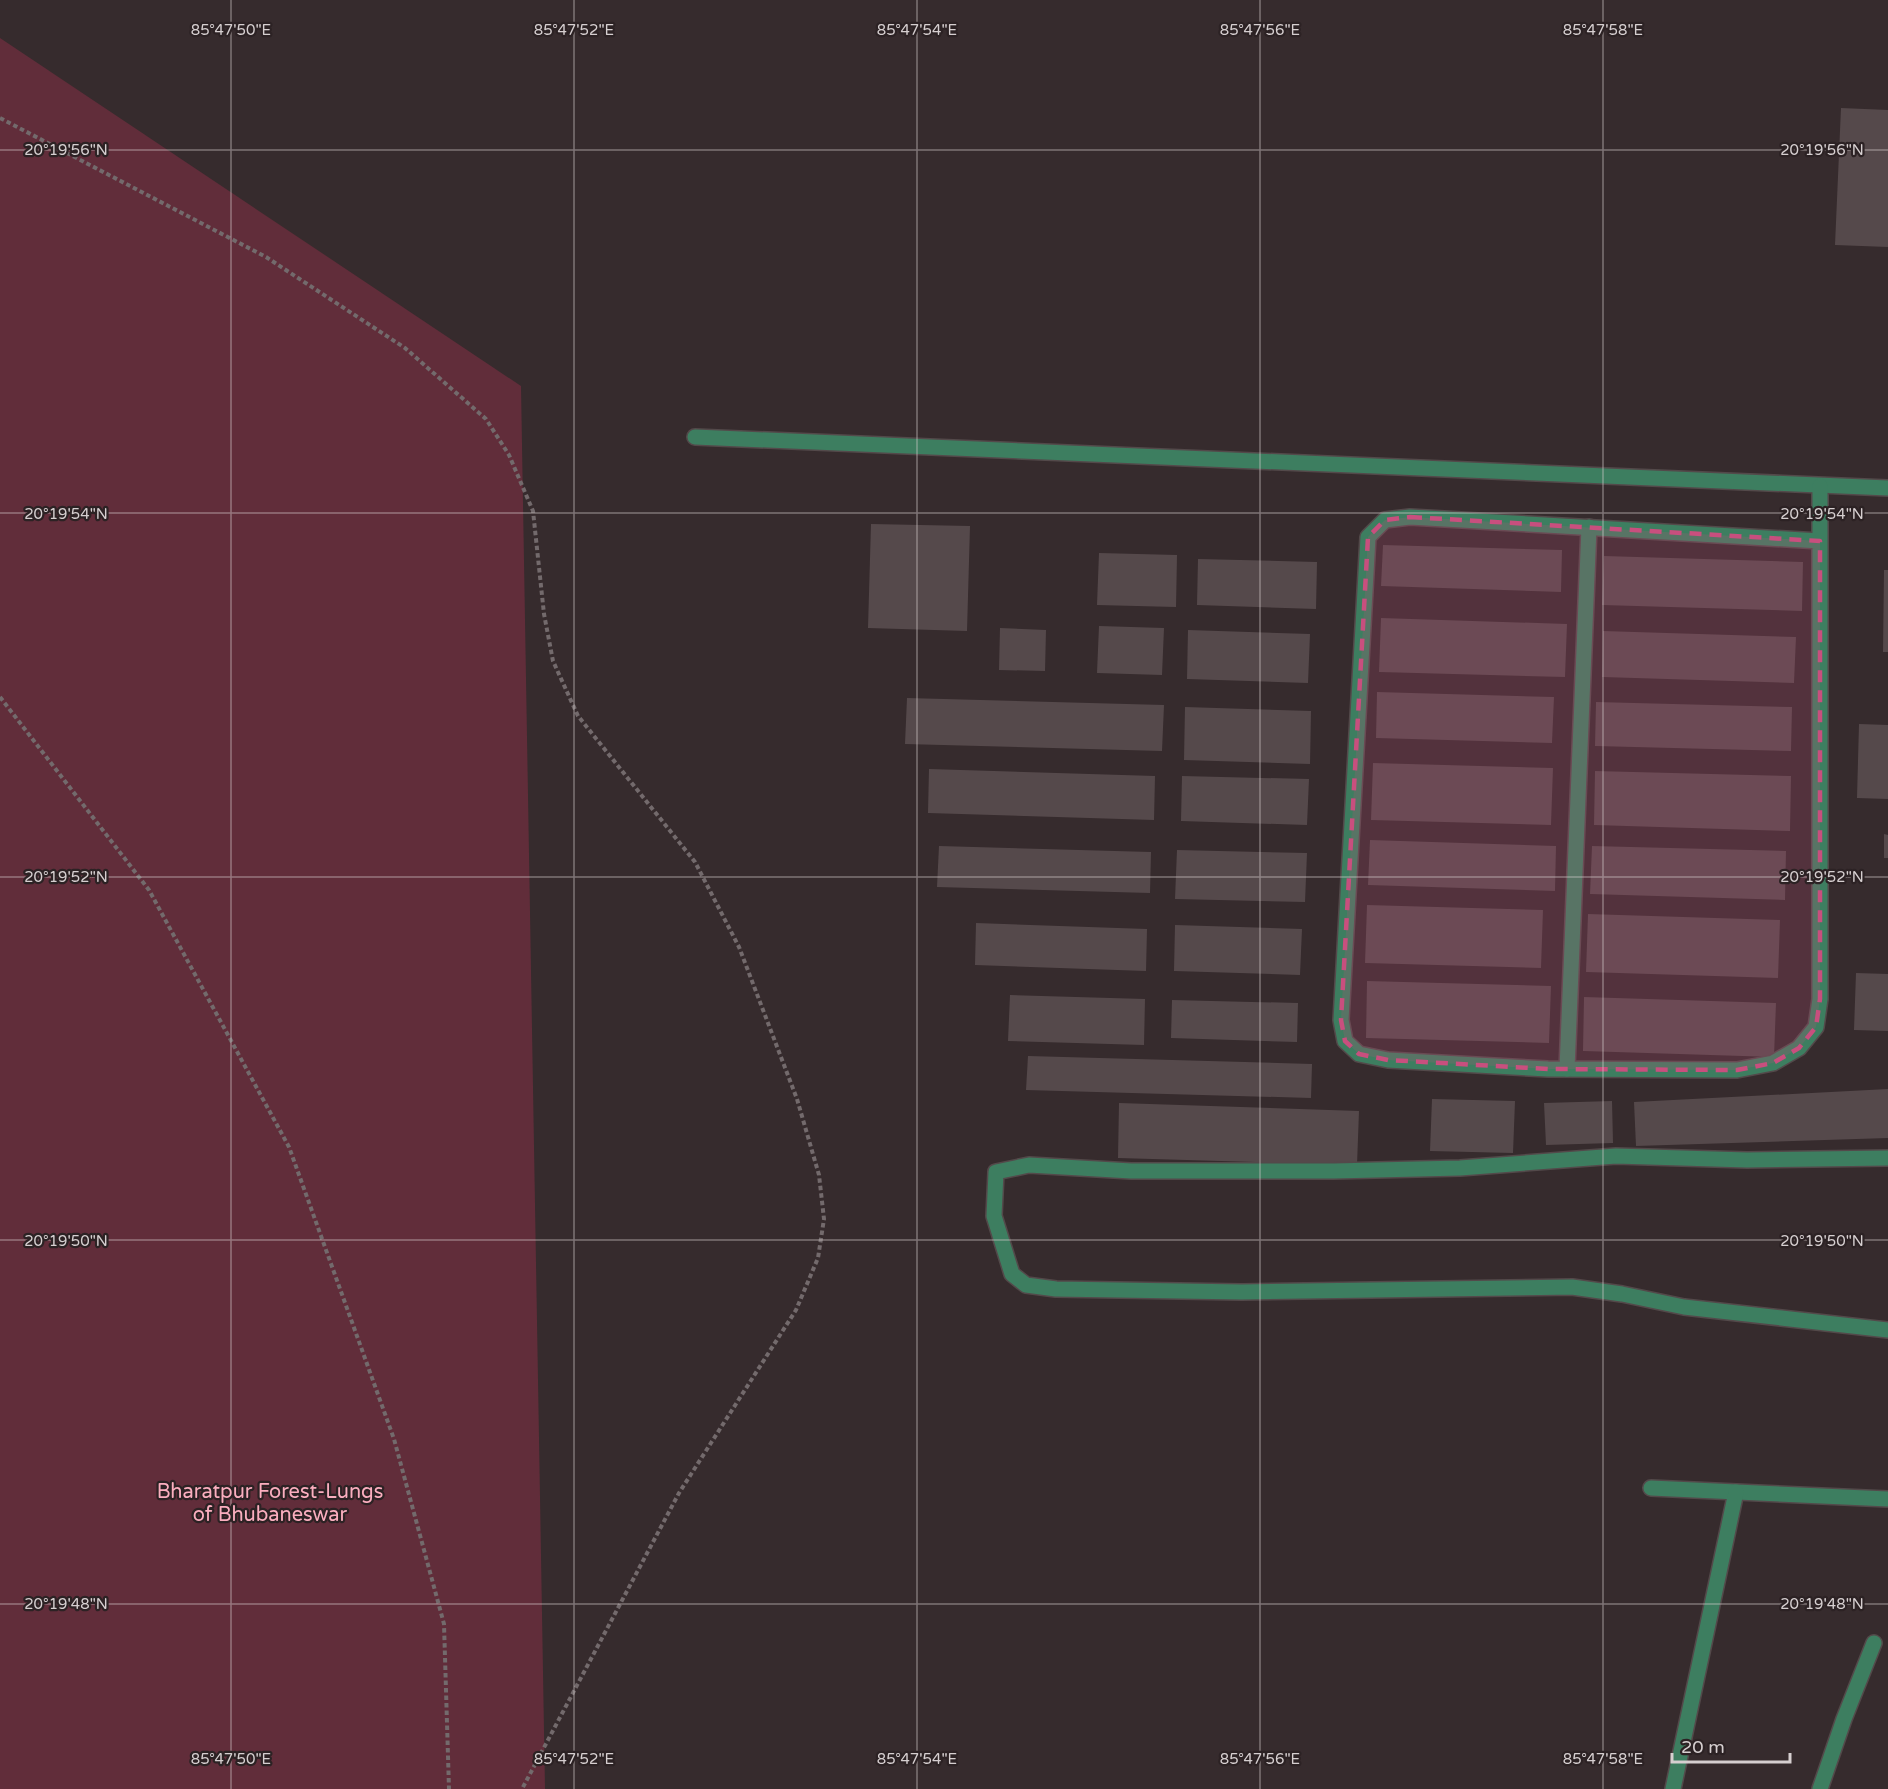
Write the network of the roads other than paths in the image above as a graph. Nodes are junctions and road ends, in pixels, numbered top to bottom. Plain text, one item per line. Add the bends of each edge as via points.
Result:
1 (695, 436) dead end
2 (1820, 486) junction
3 (1888, 488) edge
4 (1589, 528) junction
5 (1820, 541) junction
6 (1567, 1069) junction
7 (1888, 1158) edge
8 (1888, 1330) edge
9 (1650, 1488) dead end
10 (1736, 1492) junction
11 (1888, 1499) edge
12 (1874, 1643) dead end
13 (1823, 1788) edge
14 (1673, 1789) edge

1 - 2 street
2 - 3 street
2 - 5 street
4 - 5 street
4 - 6 street
4 - 6 street via 1410,517 1385,520 1368,537 1341,1020 1345,1041 1359,1054 1388,1060
5 - 6 street via 1820,999 1816,1027 1799,1048 1773,1063 1737,1070
7 - 8 street via 1748,1160 1616,1156 1460,1168 1334,1172 1131,1172 1029,1165 996,1172 994,1216 1012,1274 1026,1285 1056,1289 1242,1292 1572,1287 1684,1307
9 - 10 street
10 - 11 street
10 - 14 street
12 - 13 street via 1844,1719

